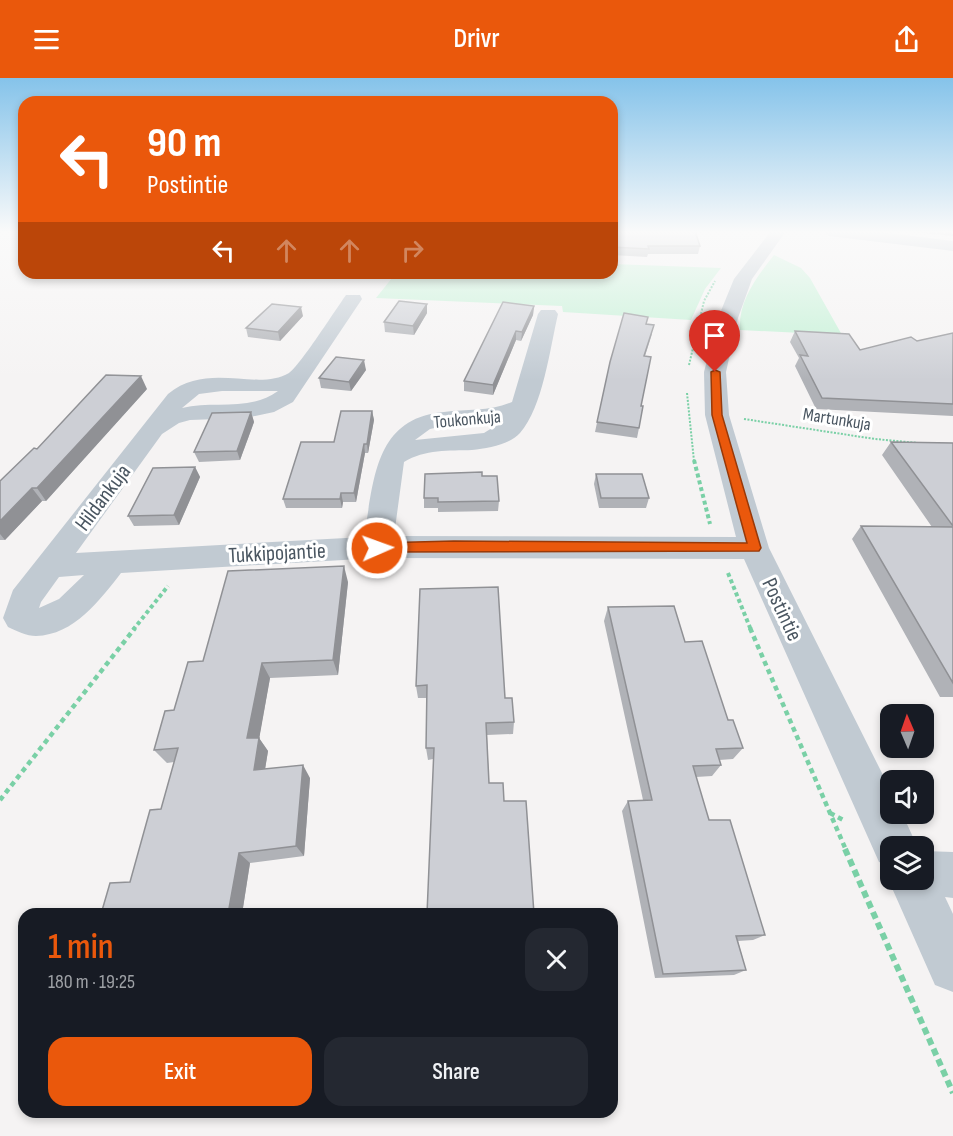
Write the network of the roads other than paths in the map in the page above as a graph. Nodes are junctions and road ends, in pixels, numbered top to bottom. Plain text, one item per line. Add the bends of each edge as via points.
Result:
1 (742, 280) edge
2 (353, 299) dead end
3 (548, 314) dead end
4 (377, 548) junction
5 (754, 548) junction
6 (113, 562) junction
7 (51, 566) junction
8 (890, 836) edge
9 (934, 874) edge
10 (953, 874) edge
11 (916, 890) edge
12 (953, 967) edge

1 - 5 street, Postintie via 728,318 715,372 717,415
2 - 7 street, Hildankuja via 285,397 266,407 245,411 189,413 170,418 153,429
3 - 4 street, Toukonkuja via 521,407 511,428 484,442 422,445 392,458
4 - 5 street, Tukkipojantie
4 - 6 street, Tukkipojantie
5 - 8 street, Postintie
6 - 7 street, Tukkipojantie
6 - 7 street, Hildankuja via 64,613 37,623 20,618 25,599
9 - 10 street
11 - 12 street

